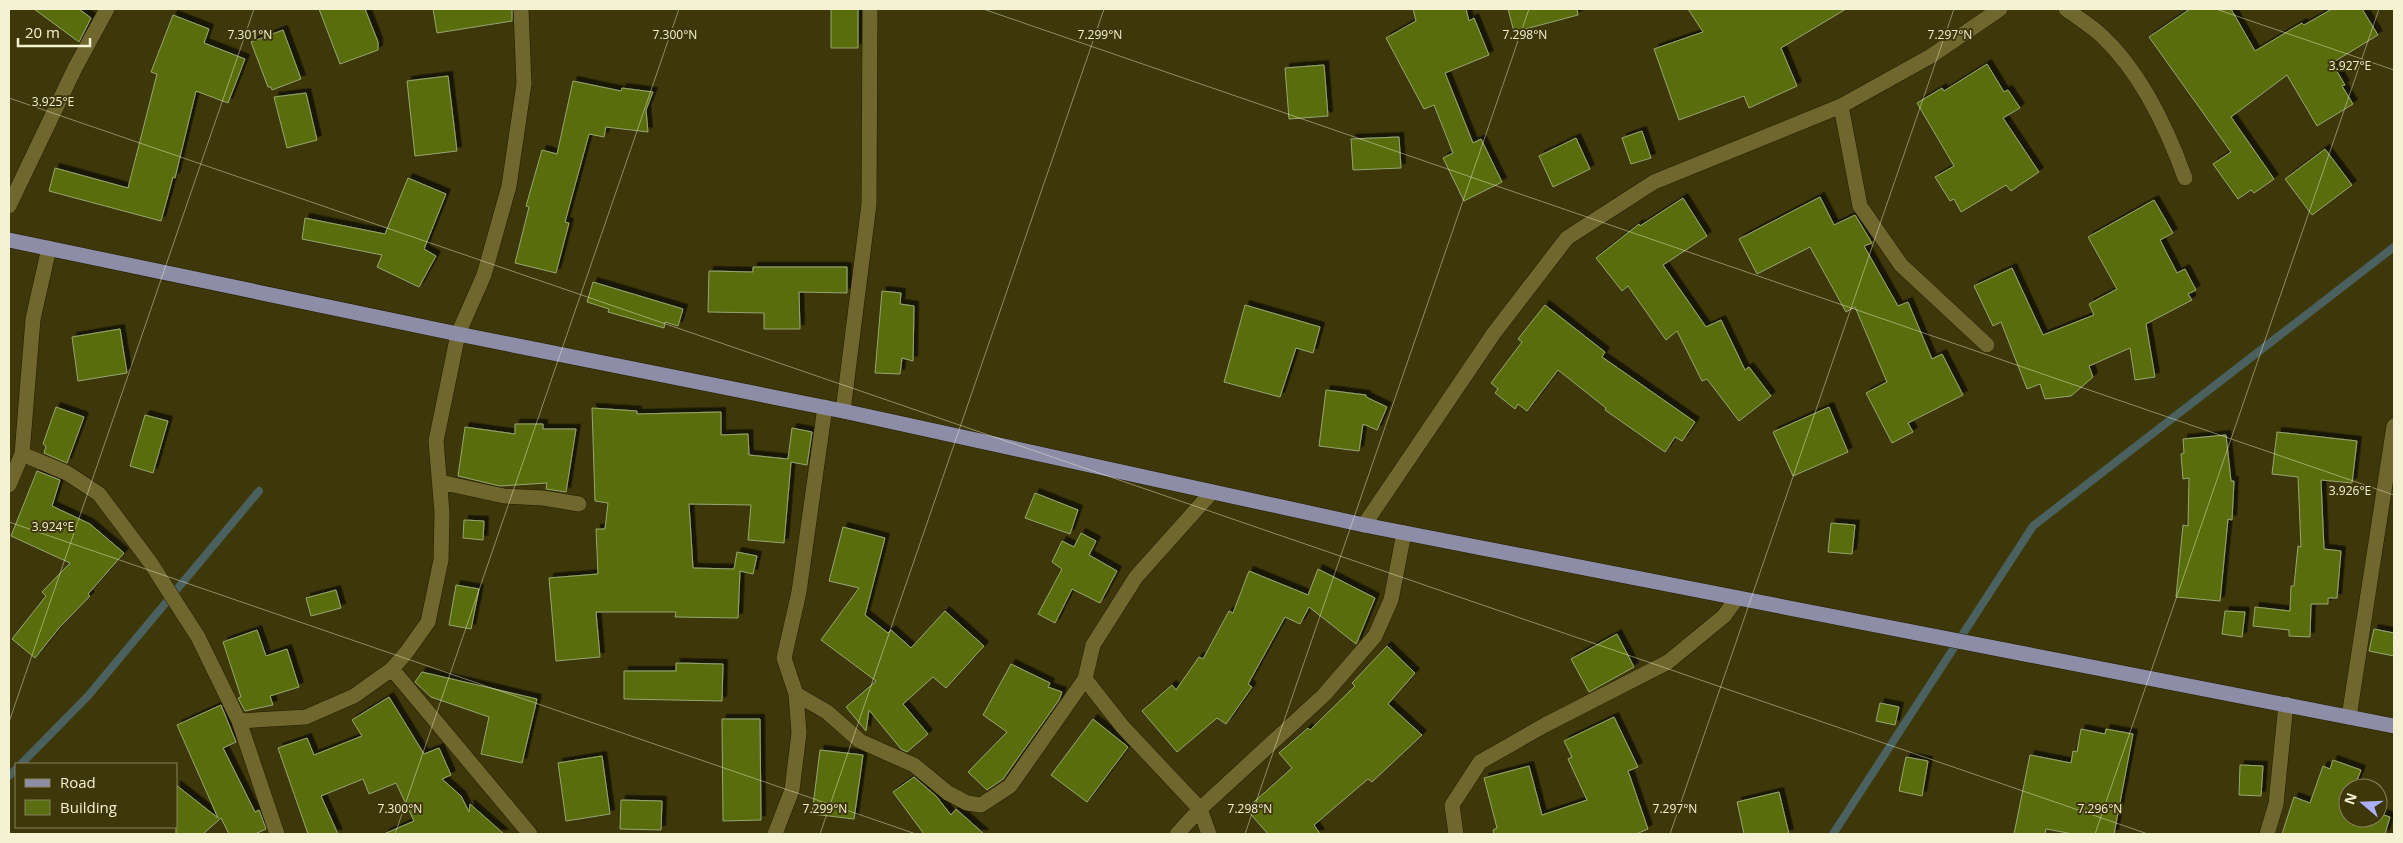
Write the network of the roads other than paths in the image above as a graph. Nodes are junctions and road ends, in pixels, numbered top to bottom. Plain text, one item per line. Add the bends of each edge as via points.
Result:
1 (107, 9) edge
2 (521, 9) edge
3 (870, 9) edge
4 (2000, 9) edge
5 (2066, 9) edge
6 (1840, 106) junction
7 (2186, 178) dead end
8 (9, 206) edge
9 (9, 240) edge
10 (49, 248) junction
11 (458, 334) junction
12 (1987, 345) dead end
13 (825, 407) junction
14 (843, 411) junction
15 (2394, 427) edge
16 (22, 454) junction
17 (440, 482) junction
18 (9, 485) edge
19 (1212, 492) junction
20 (579, 504) dead end
21 (1364, 525) junction
22 (1404, 533) junction
23 (1737, 598) junction
24 (392, 669) junction
25 (1085, 679) junction
26 (796, 694) junction
27 (2286, 704) junction
28 (2349, 717) junction
29 (239, 721) junction
30 (2394, 726) edge
31 (1200, 809) junction
32 (277, 834) edge
33 (530, 834) edge
34 (775, 834) edge
35 (1177, 834) edge
36 (1209, 834) edge
37 (1456, 834) edge
38 (2267, 834) edge

1 - 8 street
2 - 11 street via 524,84 509,186 484,275
3 - 14 street via 868,204
4 - 6 street via 1931,56
5 - 7 street via 2103,36 2126,62 2169,135
6 - 12 street via 1860,206 1901,266
6 - 21 street via 1654,182 1567,238 1494,333
9 - 10 main road
10 - 11 main road
10 - 16 street via 33,319
11 - 13 main road
11 - 17 street via 436,441
13 - 14 main road
13 - 26 street via 800,592 784,658
14 - 19 main road
15 - 28 street
16 - 18 street
16 - 29 street via 67,473 99,494 150,562 198,637
17 - 20 street via 504,496
17 - 24 street via 440,560 428,622
19 - 21 main road
19 - 25 street via 1136,577 1093,644
21 - 22 main road
22 - 23 main road
22 - 31 street via 1391,600 1375,636 1324,695
23 - 27 main road
23 - 37 street via 1724,616 1668,662 1480,762 1452,805
24 - 29 street via 354,696 306,717
24 - 33 street
25 - 26 street via 1010,786 980,805 967,803 948,793 914,765 860,740 827,712
25 - 31 street via 1122,726
26 - 34 street via 799,733 792,790
27 - 28 main road
27 - 38 street via 2276,804
28 - 30 main road
29 - 32 street
31 - 35 street
31 - 36 street

